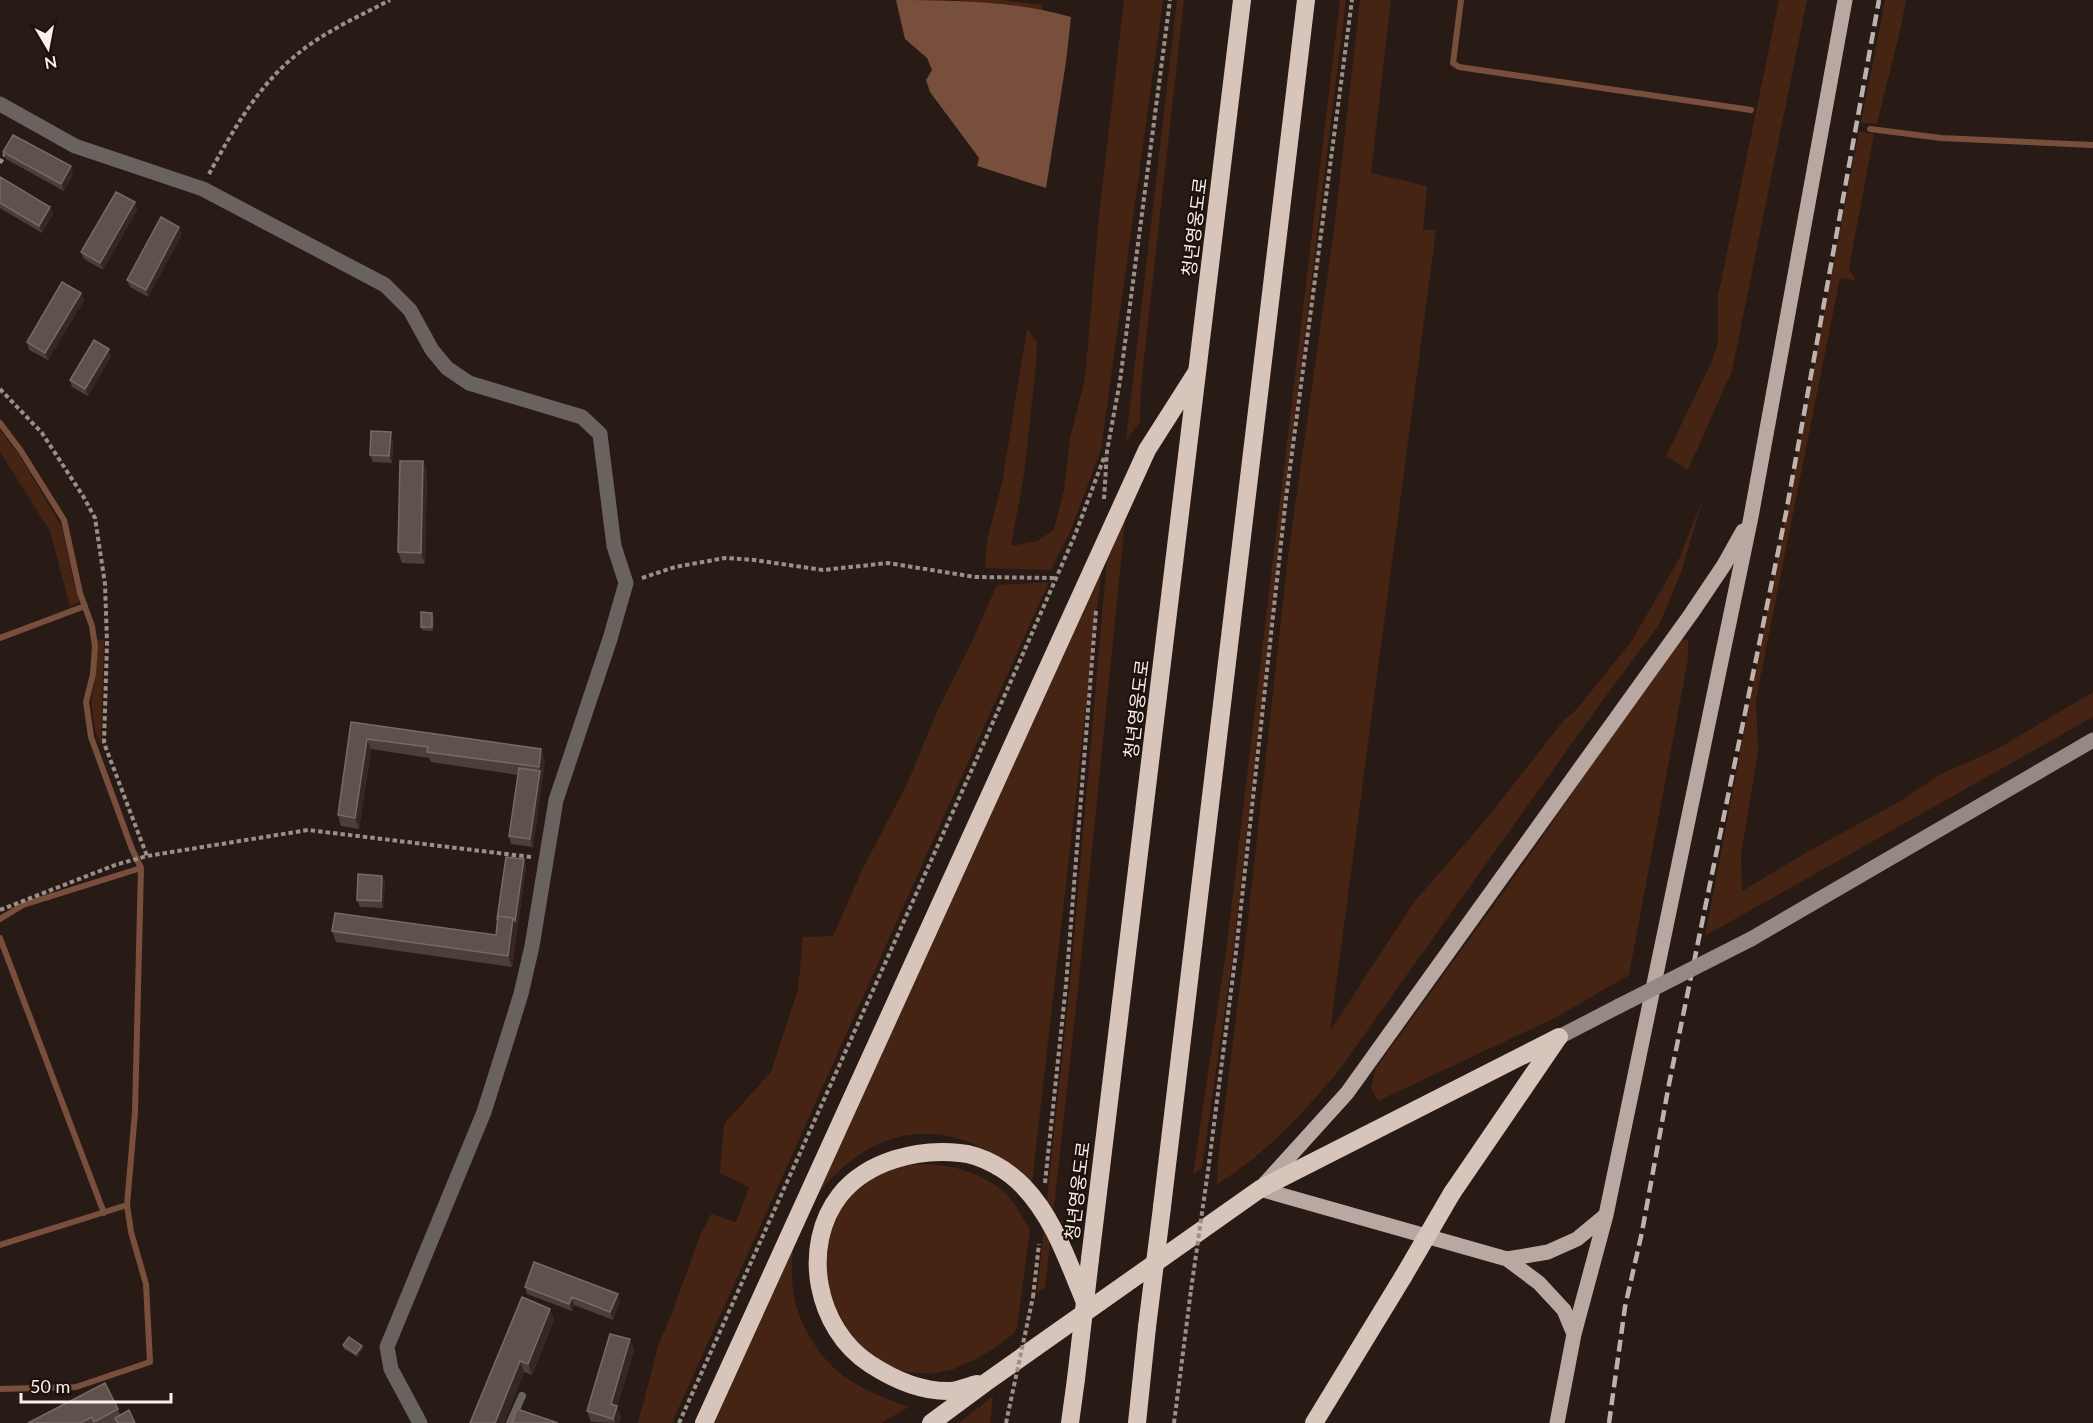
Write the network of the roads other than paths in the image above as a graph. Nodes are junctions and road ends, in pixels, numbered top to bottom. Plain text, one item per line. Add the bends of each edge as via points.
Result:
1 (1242, 0) edge
2 (1306, 0) edge
3 (1845, 0) edge
4 (0, 104) edge
5 (1199, 369) junction
6 (1751, 517) junction
7 (2093, 740) edge
8 (1559, 1037) junction
9 (1260, 1189) junction
10 (1606, 1215) junction
11 (1508, 1259) junction
12 (1085, 1302) junction
13 (1574, 1334) junction
14 (985, 1383) junction
15 (522, 1396) dead end
16 (420, 1423) edge
17 (510, 1423) edge
18 (704, 1423) edge
19 (931, 1423) edge
20 (1070, 1423) edge
21 (1137, 1423) edge
22 (1314, 1423) edge
23 (1557, 1423) edge

1 - 5 highway, 청년영웅도로
2 - 21 highway, bridge
3 - 6 main road
4 - 16 street via 75,146 204,189 385,285 410,310 447,368 469,383 582,417 600,434 614,546 626,583 556,800 532,946 503,1052 484,1112 387,1347 391,1369
5 - 12 highway, 청년영웅도로, bridge
5 - 18 highway via 1147,450
6 - 9 main road via 1691,614 1347,1094
6 - 10 main road
7 - 8 main road, bridge via 1751,939
8 - 9 highway
8 - 22 highway, bridge via 1452,1193
9 - 11 main road
9 - 14 highway
10 - 11 main road via 1577,1239 1548,1252
10 - 13 main road
11 - 13 main road via 1539,1283 1564,1310
12 - 14 highway via 1061,1243 1042,1210 1023,1185 993,1163 962,1153 929,1152 898,1157 867,1171 841,1194 826,1218 819,1246 821,1295 831,1322 846,1344 886,1375 920,1387 951,1391
12 - 20 highway, 청년영웅도로, bridge
13 - 23 main road
14 - 19 highway
15 - 17 lane

